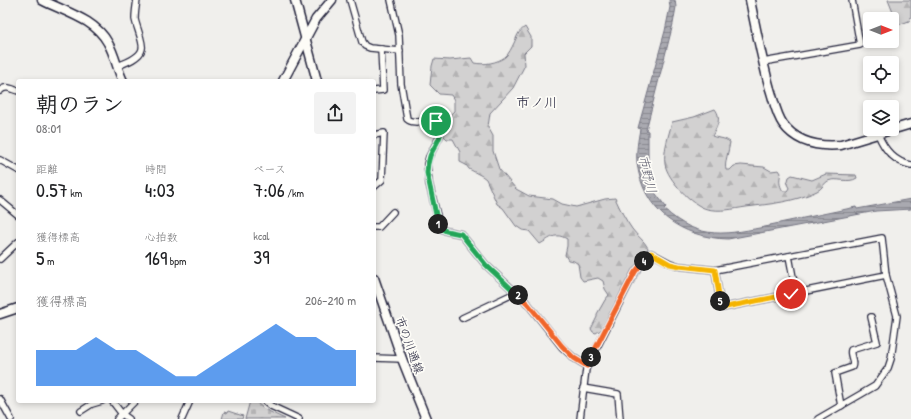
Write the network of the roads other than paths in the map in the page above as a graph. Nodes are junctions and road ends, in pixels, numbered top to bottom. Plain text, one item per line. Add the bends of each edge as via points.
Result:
1 (42, 0) edge
2 (138, 0) edge
3 (294, 0) edge
4 (332, 0) edge
5 (350, 0) edge
6 (391, 0) edge
7 (750, 0) edge
8 (852, 0) edge
9 (305, 41) junction
10 (381, 49) junction
11 (400, 51) junction
12 (763, 62) junction
13 (117, 66) junction
14 (122, 79) edge
15 (284, 79) edge
16 (315, 79) edge
17 (16, 90) edge
18 (0, 91) edge
19 (376, 91) edge
20 (911, 124) edge
21 (899, 128) edge
22 (376, 135) edge
23 (871, 136) edge
24 (879, 136) edge
25 (0, 160) edge
26 (911, 165) edge
27 (16, 169) edge
28 (376, 185) edge
29 (0, 200) edge
30 (393, 212) dead end
31 (16, 213) edge
32 (376, 227) edge
33 (16, 244) edge
34 (789, 256) junction
35 (0, 259) edge
36 (715, 270) junction
37 (886, 275) junction
38 (515, 292) junction
39 (796, 292) junction
40 (376, 293) edge
41 (16, 309) edge
42 (0, 314) edge
43 (872, 317) dead end
44 (462, 318) dead end
45 (376, 358) edge
46 (402, 360) junction
47 (587, 366) junction
48 (583, 388) junction
49 (0, 399) edge
50 (95, 403) edge
51 (114, 403) edge
52 (133, 403) edge
53 (189, 403) edge
54 (267, 403) edge
55 (840, 406) junction
56 (81, 411) dead end
57 (122, 414) junction
58 (11, 419) edge
59 (118, 419) edge
60 (129, 419) edge
61 (182, 419) edge
62 (300, 419) edge
63 (426, 419) edge
64 (580, 419) edge
65 (620, 419) edge
66 (818, 419) edge

1 - 13 street via 81,17 100,32 108,43
2 - 13 street via 135,17 142,49 132,59
3 - 9 street
4 - 9 street via 316,19
5 - 10 street via 362,42 370,48
6 - 11 street
7 - 12 street
8 - 12 street via 860,45
9 - 15 street
9 - 16 street
10 - 11 street
10 - 19 street via 383,90
11 - 38 street via 401,84 407,119 411,122 436,121 441,125 440,136 427,164 440,228 461,234 486,265
12 - 23 street via 777,112 783,124 800,139 812,144 831,146
13 - 14 street
17 - 18 street via 6,87
20 - 21 street
22 - 28 street via 384,133 382,180
24 - 26 street via 885,148 898,162
25 - 27 street
29 - 31 street
30 - 32 street
33 - 35 street
34 - 36 street
34 - 37 street via 882,238
34 - 39 street
36 - 39 street via 721,308
36 - 47 street via 670,264 651,253 635,272
37 - 39 street
37 - 55 street via 896,316 888,368 875,386
38 - 44 street
38 - 47 street via 562,346
40 - 46 street, 市の川通線
41 - 42 street
43 - 55 street via 877,342 852,350 852,367 835,373
45 - 46 street
46 - 63 street, 市の川通線
47 - 48 street
48 - 64 street
48 - 65 street via 618,394
49 - 58 street
50 - 56 street
51 - 57 street
52 - 57 street
53 - 61 street
54 - 62 street
55 - 66 street
57 - 59 street
57 - 60 street

